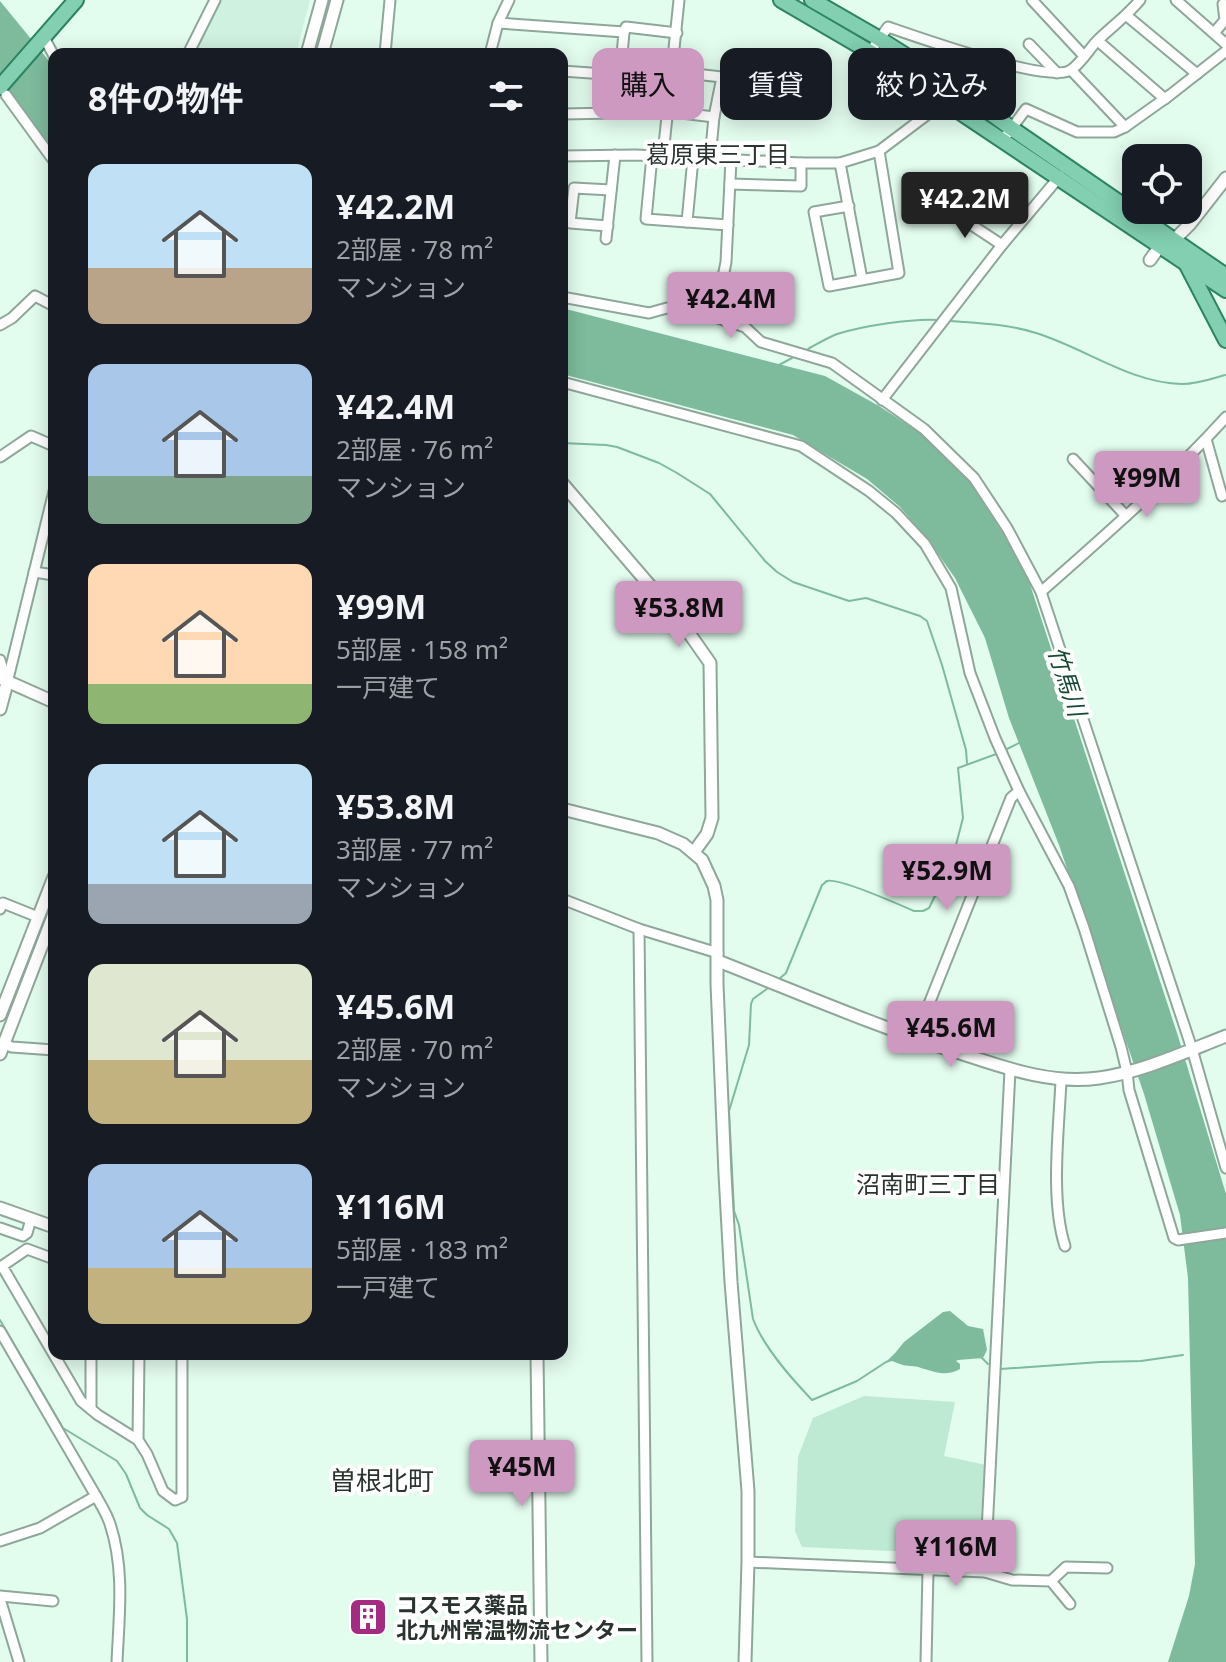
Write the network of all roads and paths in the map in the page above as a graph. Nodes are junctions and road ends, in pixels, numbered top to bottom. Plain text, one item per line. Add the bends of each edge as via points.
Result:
1 (76, 0) edge
2 (215, 0) edge
3 (322, 0) edge
4 (337, 0) edge
5 (390, 0) edge
6 (509, 0) edge
7 (679, 0) edge
8 (781, 0) edge
9 (812, 0) edge
10 (1032, 0) edge
11 (1140, 0) edge
12 (1176, 0) edge
13 (1224, 3) edge
14 (1127, 16) junction
15 (498, 23) junction
16 (624, 32) junction
17 (677, 33) junction
18 (1214, 33) junction
19 (47, 36) junction
20 (878, 38) junction
21 (1098, 41) junction
22 (1029, 44) dead end
23 (1226, 44) edge
24 (51, 48) edge
25 (191, 48) edge
26 (309, 48) edge
27 (324, 48) edge
28 (386, 48) edge
29 (492, 48) edge
30 (622, 48) edge
31 (676, 48) edge
32 (863, 48) edge
33 (872, 48) edge
34 (894, 48) edge
35 (1226, 51) edge
36 (1084, 56) junction
37 (1071, 70) junction
38 (568, 71) edge
39 (592, 71) edge
40 (1057, 73) junction
41 (1197, 74) junction
42 (704, 76) edge
43 (3, 91) edge
44 (1165, 99) junction
45 (592, 113) edge
46 (568, 114) edge
47 (704, 116) edge
48 (714, 117) junction
49 (667, 120) edge
50 (920, 120) edge
51 (979, 120) edge
52 (990, 120) edge
53 (1125, 127) junction
54 (1006, 135) junction
55 (879, 151) junction
56 (48, 153) edge
57 (615, 155) junction
58 (663, 155) junction
59 (568, 156) edge
60 (652, 156) junction
61 (693, 158) junction
62 (710, 159) junction
63 (731, 160) junction
64 (801, 163) junction
65 (840, 163) junction
66 (1063, 173) junction
67 (1226, 178) edge
68 (730, 184) junction
69 (611, 190) junction
70 (849, 206) junction
71 (946, 208) dead end
72 (687, 222) junction
73 (728, 225) junction
74 (608, 226) junction
75 (606, 239) dead end
76 (1167, 243) junction
77 (1002, 245) junction
78 (1150, 260) dead end
79 (1185, 262) junction
80 (1226, 276) edge
81 (862, 279) junction
82 (1226, 292) edge
83 (568, 298) edge
84 (48, 303) edge
85 (1210, 310) junction
86 (715, 317) junction
87 (0, 325) edge
88 (1226, 340) edge
89 (568, 384) edge
90 (882, 400) junction
91 (1226, 417) edge
92 (1206, 439) junction
93 (48, 443) edge
94 (0, 457) edge
95 (1073, 459) dead end
96 (568, 490) edge
97 (1222, 496) dead end
98 (48, 515) edge
99 (1126, 516) junction
100 (34, 572) junction
101 (48, 574) edge
102 (1041, 592) junction
103 (0, 660) edge
104 (4, 681) edge
105 (48, 699) edge
106 (0, 709) edge
107 (1019, 791) junction
108 (568, 811) edge
109 (694, 852) junction
110 (48, 892) edge
111 (568, 901) edge
112 (0, 909) edge
113 (38, 917) junction
114 (48, 929) edge
115 (639, 929) junction
116 (718, 957) junction
117 (0, 1015) edge
118 (1226, 1036) edge
119 (915, 1039) junction
120 (1, 1047) edge
121 (48, 1050) edge
122 (1190, 1050) junction
123 (1010, 1070) junction
124 (1130, 1071) junction
125 (1061, 1080) junction
126 (1226, 1168) edge
127 (0, 1208) edge
128 (31, 1219) junction
129 (48, 1225) edge
130 (0, 1228) edge
131 (1226, 1233) edge
132 (1065, 1246) dead end
133 (48, 1257) edge
134 (0, 1331) edge
135 (48, 1345) edge
136 (57, 1360) edge
137 (91, 1360) edge
138 (139, 1360) edge
139 (182, 1360) edge
140 (537, 1360) edge
141 (91, 1409) junction
142 (138, 1440) junction
143 (96, 1496) junction
144 (0, 1541) edge
145 (748, 1562) junction
146 (1107, 1568) dead end
147 (928, 1571) junction
148 (985, 1572) junction
149 (1051, 1581) junction
150 (0, 1597) edge
151 (53, 1601) dead end
152 (1070, 1604) dead end
153 (19, 1662) edge
154 (117, 1662) edge
155 (541, 1662) edge
156 (647, 1662) edge
157 (745, 1662) edge
158 (926, 1662) edge

1 - 19 main road
2 - 25 street
3 - 26 street
4 - 27 street
5 - 28 street
6 - 15 street
7 - 17 street
8 - 32 main road
9 - 20 main road
10 - 36 street
11 - 14 street
12 - 18 street
13 - 18 street via 1225,20
14 - 21 street
14 - 41 street
15 - 16 street
15 - 29 street
16 - 17 street via 626,27
16 - 30 street
17 - 31 street
18 - 23 street
19 - 24 street
19 - 43 main road
20 - 33 street
20 - 34 main road
20 - 40 street via 888,27
21 - 36 street
21 - 44 street
22 - 40 street
35 - 41 street
36 - 37 street
37 - 40 street
37 - 53 street
38 - 39 street
41 - 44 street
42 - 48 street via 722,77
43 - 56 street
44 - 53 street
45 - 46 street
47 - 48 street
48 - 62 street
49 - 58 street
50 - 55 street
51 - 54 main road
52 - 54 main road
53 - 54 street via 1077,132 1026,109
54 - 66 main road
55 - 65 street
55 - 81 street via 899,273
57 - 59 street
57 - 60 street
57 - 69 street
58 - 60 street
58 - 61 street
60 - 72 street via 646,219
61 - 62 street
61 - 72 street
62 - 63 street
63 - 64 street
63 - 68 street
64 - 65 street
64 - 68 street via 801,186
65 - 70 street
66 - 76 main road
66 - 77 street
67 - 76 street via 1190,224
68 - 73 street
69 - 74 street
69 - 74 street via 574,188 570,223
70 - 81 street
70 - 81 street via 814,212 829,286
71 - 77 street
72 - 73 street
73 - 86 street
74 - 75 street
76 - 78 street
76 - 79 main road
76 - 80 main road
77 - 90 street
79 - 82 main road
79 - 85 main road
82 - 85 main road
83 - 86 street via 649,313 667,308
84 - 87 street via 35,296
85 - 88 main road
86 - 90 street via 745,327 761,342 832,363
89 - 107 street via 801,446 896,513 925,544 951,588 970,673
90 - 102 street via 924,429 974,478
91 - 92 street
92 - 97 street
92 - 99 street
93 - 94 street via 31,436
95 - 99 street
96 - 109 street via 710,663 712,818
98 - 100 street
99 - 102 street
100 - 101 street
100 - 104 street
102 - 122 street
103 - 104 street
104 - 105 street
104 - 106 street
107 - 119 street via 1011,798
107 - 124 street via 1069,886
108 - 109 street via 671,837
109 - 116 street via 717,900
110 - 113 street
111 - 115 street
112 - 113 street via 3,903
113 - 117 street
114 - 120 street
115 - 116 street
115 - 156 street
116 - 119 street
116 - 145 street
118 - 122 street
119 - 123 street
120 - 121 street
122 - 124 street
122 - 126 street
123 - 125 street
123 - 148 street
124 - 125 street
124 - 131 street via 1129,1090 1174,1238
125 - 132 street via 1057,1193
127 - 128 street
128 - 129 street
128 - 130 street via 23,1236
133 - 135 street via 27,1249 2,1266
134 - 143 street
136 - 141 street
137 - 141 street
138 - 142 street
139 - 142 street via 182,1497 175,1500 163,1491
140 - 155 street
141 - 142 street
143 - 144 street via 40,1528
143 - 154 street via 110,1523 117,1557
145 - 147 street
145 - 157 street
146 - 149 street via 1066,1567
147 - 148 street
147 - 158 street
148 - 149 street via 1012,1580
149 - 152 street
150 - 151 street
150 - 153 street

